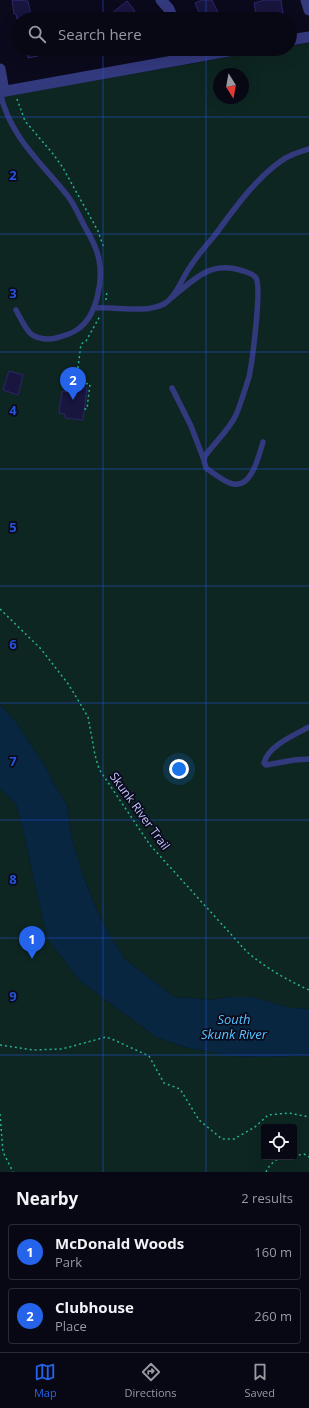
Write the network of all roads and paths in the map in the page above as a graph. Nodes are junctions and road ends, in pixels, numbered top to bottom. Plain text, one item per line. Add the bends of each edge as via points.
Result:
1 (161, 0) edge
2 (306, 0) edge
3 (309, 10) edge
4 (170, 12) edge
5 (309, 37) edge
6 (297, 39) edge
7 (173, 56) edge
8 (0, 69) edge
9 (1, 92) edge
10 (16, 94) dead end
11 (309, 149) edge
12 (105, 251) dead end
13 (107, 290) dead end
14 (171, 298) junction
15 (104, 307) junction
16 (94, 308) junction
17 (16, 310) dead end
18 (172, 388) dead end
19 (84, 409) dead end
20 (263, 442) dead end
21 (204, 461) junction
22 (0, 609) edge
23 (309, 727) edge
24 (309, 759) edge
25 (309, 990) edge
26 (0, 1045) edge
27 (0, 1114) edge
28 (309, 1117) edge
29 (297, 1155) edge
30 (309, 1157) edge
31 (276, 1160) edge
32 (14, 1172) edge
33 (266, 1172) edge

1 - 4 street
2 - 3 street
5 - 6 street
7 - 9 street
8 - 9 street
9 - 16 lane via 16,134 68,196 96,247 100,260 100,281
10 - 12 path via 25,121 63,168 98,231
11 - 14 lane via 281,161 249,192 202,250
13 - 15 path
14 - 15 lane via 165,304 143,309
14 - 21 lane via 212,268 229,267 250,273 256,278 258,286 249,377 236,414
15 - 16 lane
15 - 19 path via 86,341 81,344 76,383 90,384 87,409
16 - 17 lane via 79,329 53,339 39,338 30,333
18 - 21 lane via 191,426
20 - 21 lane via 250,476 238,485 206,468
22 - 25 path, Skunk River Trail via 41,649 70,685 88,718 99,769 150,845 247,952 286,980
23 - 24 lane via 279,744 265,758 264,764
26 - 28 path via 33,1050 62,1049 106,1037 114,1040 149,1056 164,1083 180,1089 198,1120 222,1139 234,1139 255,1127 268,1115 289,1113
27 - 32 path via 3,1152
29 - 30 path via 304,1154
31 - 33 path

